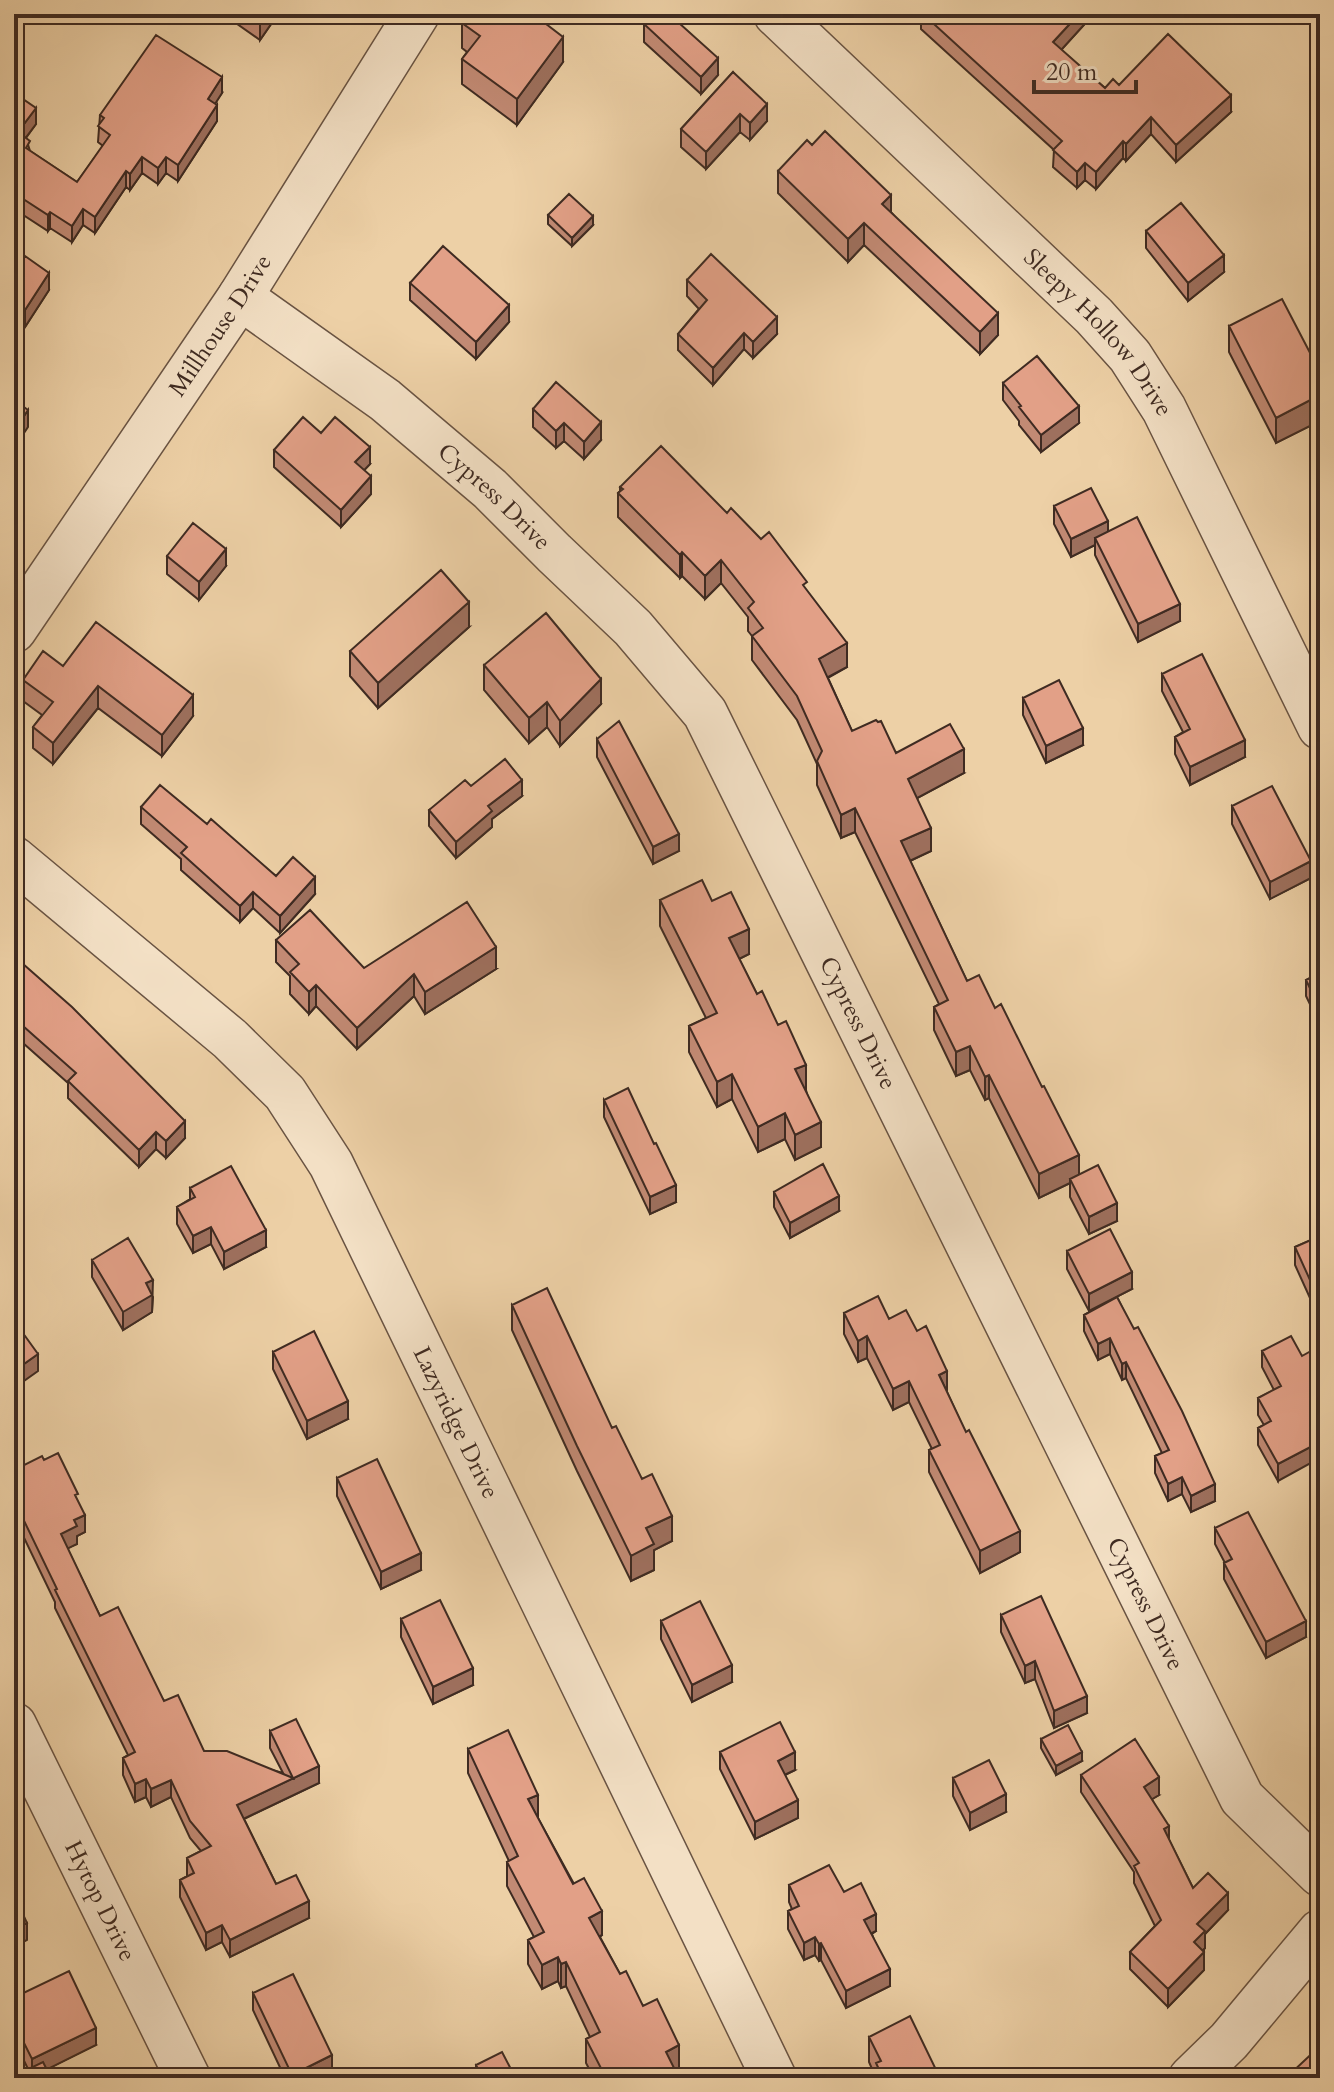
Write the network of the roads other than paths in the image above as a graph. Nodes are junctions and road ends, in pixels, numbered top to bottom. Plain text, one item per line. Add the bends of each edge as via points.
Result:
1 (417, 14) edge
2 (776, 14) edge
3 (240, 297) junction
4 (14, 630) edge
5 (1320, 727) edge
6 (14, 859) edge
7 (14, 1725) edge
8 (1320, 1874) edge
9 (1320, 1932) edge
10 (188, 2078) edge
11 (774, 2078) edge
12 (1191, 2078) edge

1 - 3 street, Millhouse Drive
2 - 5 street, Sleepy Hollow Drive via 1130,356 1164,409
3 - 4 street, Millhouse Drive
3 - 8 street, Cypress Drive via 385,400 490,489 633,628 705,713 1242,1798
6 - 11 street, Lazyridge Drive via 230,1039 285,1093 331,1164
7 - 10 street, Hytop Drive
9 - 12 street

